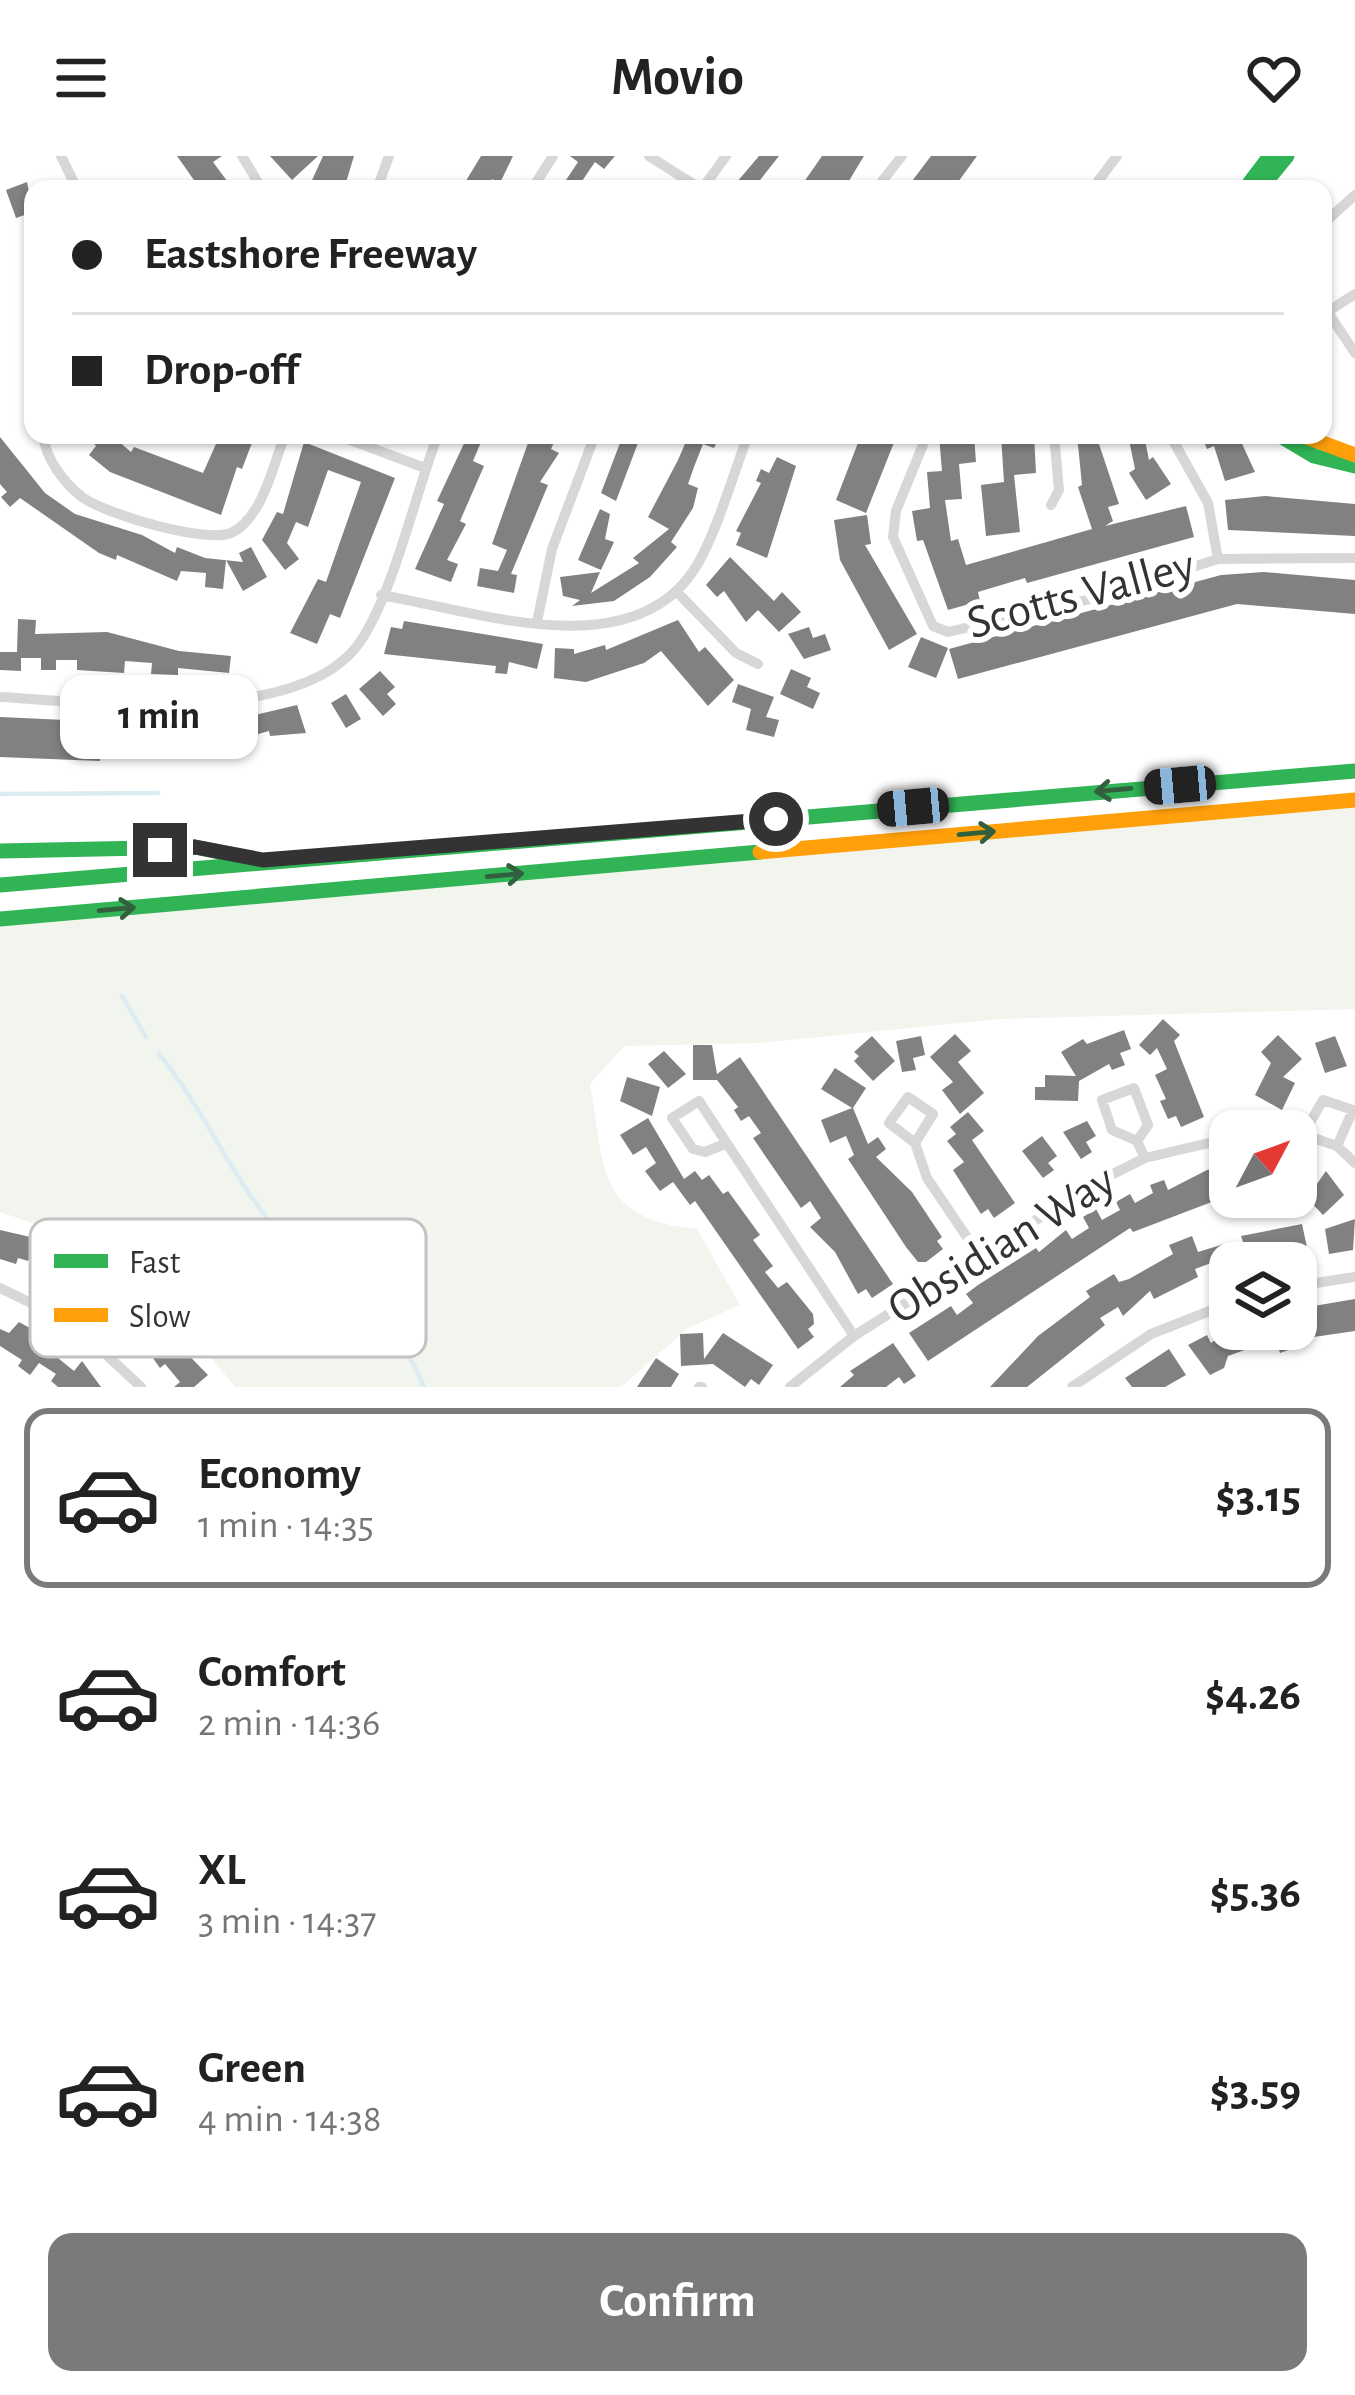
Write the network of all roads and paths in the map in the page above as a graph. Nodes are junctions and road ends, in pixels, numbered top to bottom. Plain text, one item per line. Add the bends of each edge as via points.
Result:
1 (649, 156) edge
2 (726, 156) edge
3 (902, 156) edge
4 (1117, 156) edge
5 (1270, 156) edge
6 (1287, 156) edge
7 (687, 180) edge
8 (708, 180) edge
9 (883, 180) edge
10 (1099, 180) edge
11 (1252, 180) edge
12 (1267, 180) edge
13 (1355, 194) edge
14 (1332, 216) edge
15 (1332, 323) edge
16 (1355, 353) edge
17 (48, 444) edge
18 (281, 444) edge
19 (362, 444) edge
20 (434, 444) edge
21 (592, 444) edge
22 (745, 444) edge
23 (923, 444) edge
24 (1055, 444) edge
25 (1175, 444) edge
26 (1295, 444) edge
27 (1325, 444) edge
28 (1355, 455) edge
29 (1355, 466) edge
30 (425, 468) junction
31 (1051, 505) dead end
32 (1355, 558) edge
33 (1218, 559) junction
34 (677, 592) junction
35 (381, 595) junction
36 (537, 622) junction
37 (758, 664) dead end
38 (0, 697) edge
39 (1355, 771) edge
40 (1355, 800) edge
41 (0, 851) edge
42 (263, 860) junction
43 (0, 886) edge
44 (0, 921) edge
45 (1316, 1110) edge
46 (1317, 1139) edge
47 (1137, 1141) junction
48 (915, 1143) dead end
49 (1209, 1143) edge
50 (725, 1144) junction
51 (1337, 1146) junction
52 (1145, 1158) junction
53 (1355, 1163) edge
54 (979, 1256) junction
55 (1355, 1277) edge
56 (1317, 1283) edge
57 (0, 1288) edge
58 (30, 1303) edge
59 (1209, 1311) edge
60 (854, 1336) junction
61 (109, 1357) edge
62 (141, 1387) edge
63 (790, 1387) edge
64 (1072, 1387) edge

1 - 7 street
2 - 8 street
3 - 9 street
4 - 10 street
5 - 11 main road
6 - 12 main road
13 - 14 street
15 - 16 street
17 - 18 street via 61,475 85,499 204,539 231,534 252,518
19 - 30 street
20 - 30 street
21 - 36 street via 552,549
22 - 34 street via 702,558
23 - 33 street, Scotts Valley via 893,537 933,626 948,632
24 - 31 street via 1059,490
25 - 33 street, Scotts Valley via 1208,503
26 - 29 main road
27 - 28 main road
30 - 35 street
32 - 33 street, Scotts Valley
34 - 36 street via 596,629
34 - 37 street
35 - 36 street
35 - 38 street via 360,643 328,671 263,695 184,706
39 -> 42 main road
44 -> 40 main road
41 - 42 main road via 195,847
42 - 43 main road
45 - 51 street via 1323,1100 1353,1110
46 - 51 street
47 - 47 street via 1148,1124 1133,1088 1102,1100 1112,1130
47 - 52 street
48 - 54 street via 927,1178
49 - 52 street, Obsidian Way
50 - 50 street via 699,1101 672,1118 693,1149
50 - 60 street
51 - 53 street
52 - 54 street, Obsidian Way
54 - 60 street, Obsidian Way
55 - 56 street
57 - 58 street
59 - 64 street via 1150,1334
60 - 63 street, Obsidian Way
61 - 62 street

